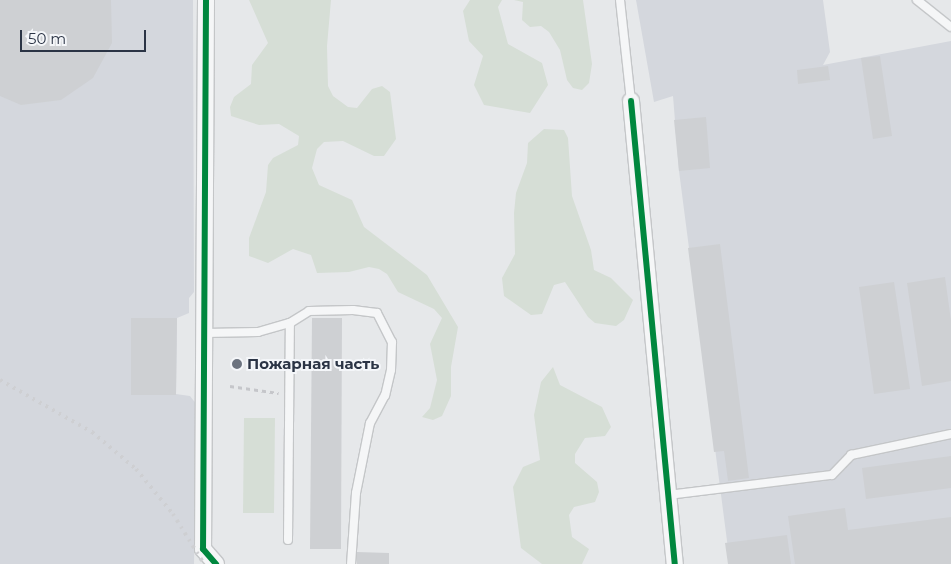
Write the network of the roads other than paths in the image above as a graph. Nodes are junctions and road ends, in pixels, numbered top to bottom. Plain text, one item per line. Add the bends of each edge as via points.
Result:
1 (206, 0) edge
2 (620, 0) edge
3 (917, 0) edge
4 (951, 27) edge
5 (631, 101) joint
6 (290, 323) junction
7 (205, 334) junction
8 (951, 434) edge
9 (668, 495) junction
10 (288, 540) dead end
11 (203, 557) edge
12 (216, 564) edge
13 (351, 564) edge
14 (674, 564) edge

1 - 7 street
2 - 5 lane
3 - 4 lane
5 - 9 street
6 - 7 lane via 258,332
6 - 10 lane
6 - 13 lane via 309,311 377,313 392,342 385,395 370,423 356,493
7 - 11 street
8 - 9 lane via 851,454 832,475
9 - 14 street
11 - 12 street

